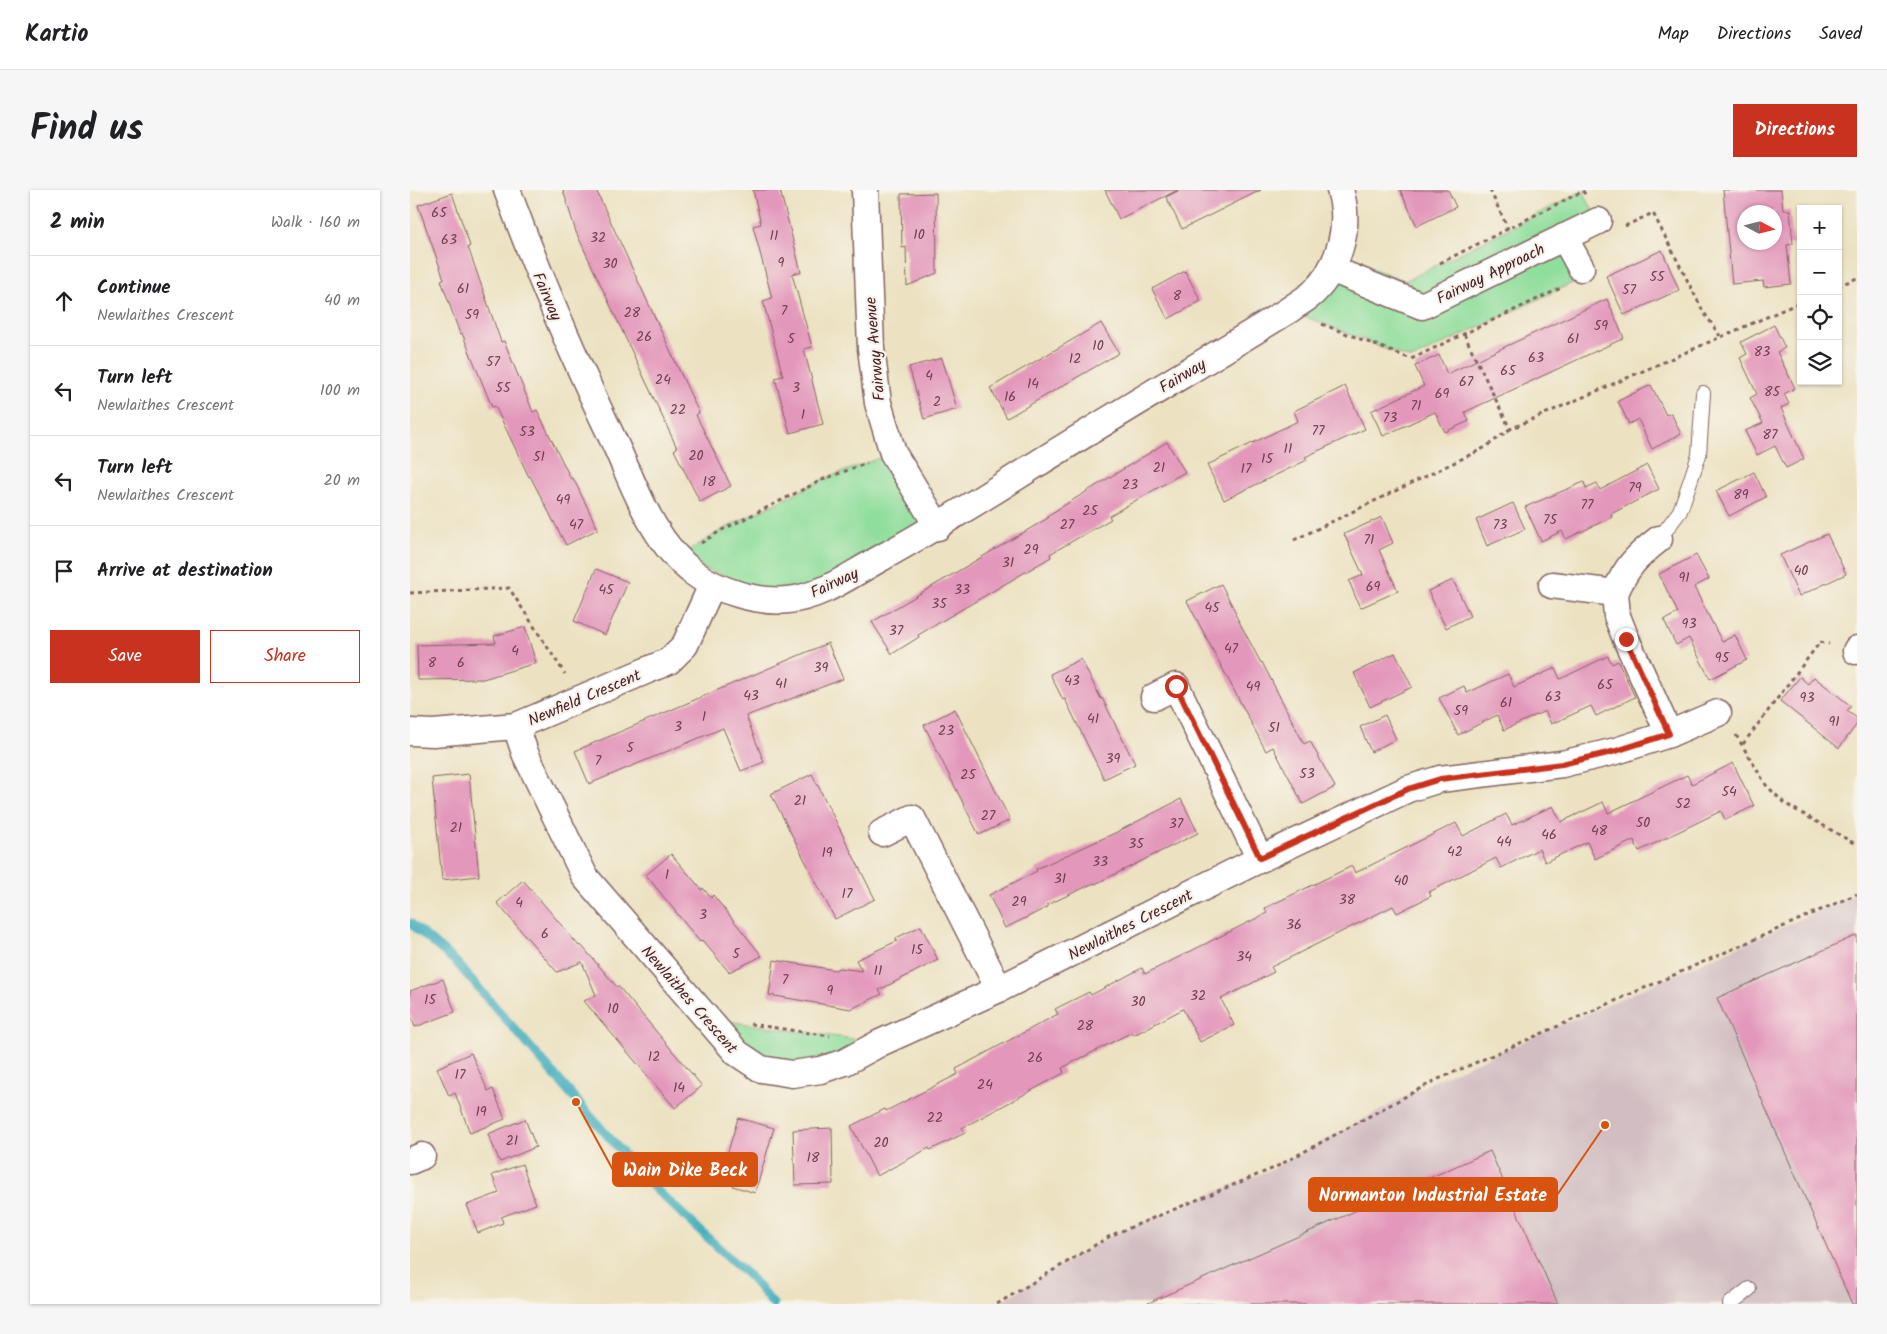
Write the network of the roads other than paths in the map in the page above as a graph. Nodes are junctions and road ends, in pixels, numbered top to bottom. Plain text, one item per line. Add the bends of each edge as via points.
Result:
1 (507, 190) edge
2 (852, 190) edge
3 (865, 190) edge
4 (1340, 190) edge
5 (1598, 221) road end
6 (1564, 237) junction
7 (1581, 268) dead end
8 (1331, 269) junction
9 (868, 277) junction
10 (1703, 393) dead end
11 (938, 527) junction
12 (1659, 539) joint
13 (712, 585) junction
14 (1552, 585) dead end
15 (1615, 593) junction
16 (1154, 697) dead end
17 (1718, 712) road end
18 (516, 726) junction
19 (410, 732) edge
20 (1669, 734) junction
21 (882, 833) dead end
22 (1260, 858) junction
23 (999, 989) junction
24 (1749, 1289) dead end
25 (1730, 1304) edge

1 - 13 street, Fairway via 536,270 645,508 676,558
2 - 9 street, Fairway Avenue
3 - 9 street, Fairway Avenue
4 - 8 street via 1345,215 1344,234
5 - 6 street, Fairway Approach
6 - 7 street, Fairway Approach
6 - 8 street, Fairway Approach via 1422,306
8 - 11 street, Fairway via 1314,292 1288,310
9 - 11 street, Fairway Avenue via 871,348 878,403 893,453
10 - 12 lane via 1699,455 1680,511
11 - 13 street, Fairway via 820,593 788,600 749,597
12 - 15 street via 1624,572
13 - 18 street, Newfield Crescent via 685,645 669,661
14 - 15 street
15 - 20 street via 1617,616
16 - 22 street via 1176,686
17 - 20 street, Newlaithes Crescent
18 - 19 street, Newfield Crescent
18 - 23 street, Newlaithes Crescent via 525,753 585,876 705,1018 737,1053 761,1069 792,1074 821,1070 845,1062
20 - 22 street, Newlaithes Crescent via 1562,764 1440,779 1408,789
21 - 23 street via 912,818
22 - 23 street, Newlaithes Crescent
24 - 25 lane

